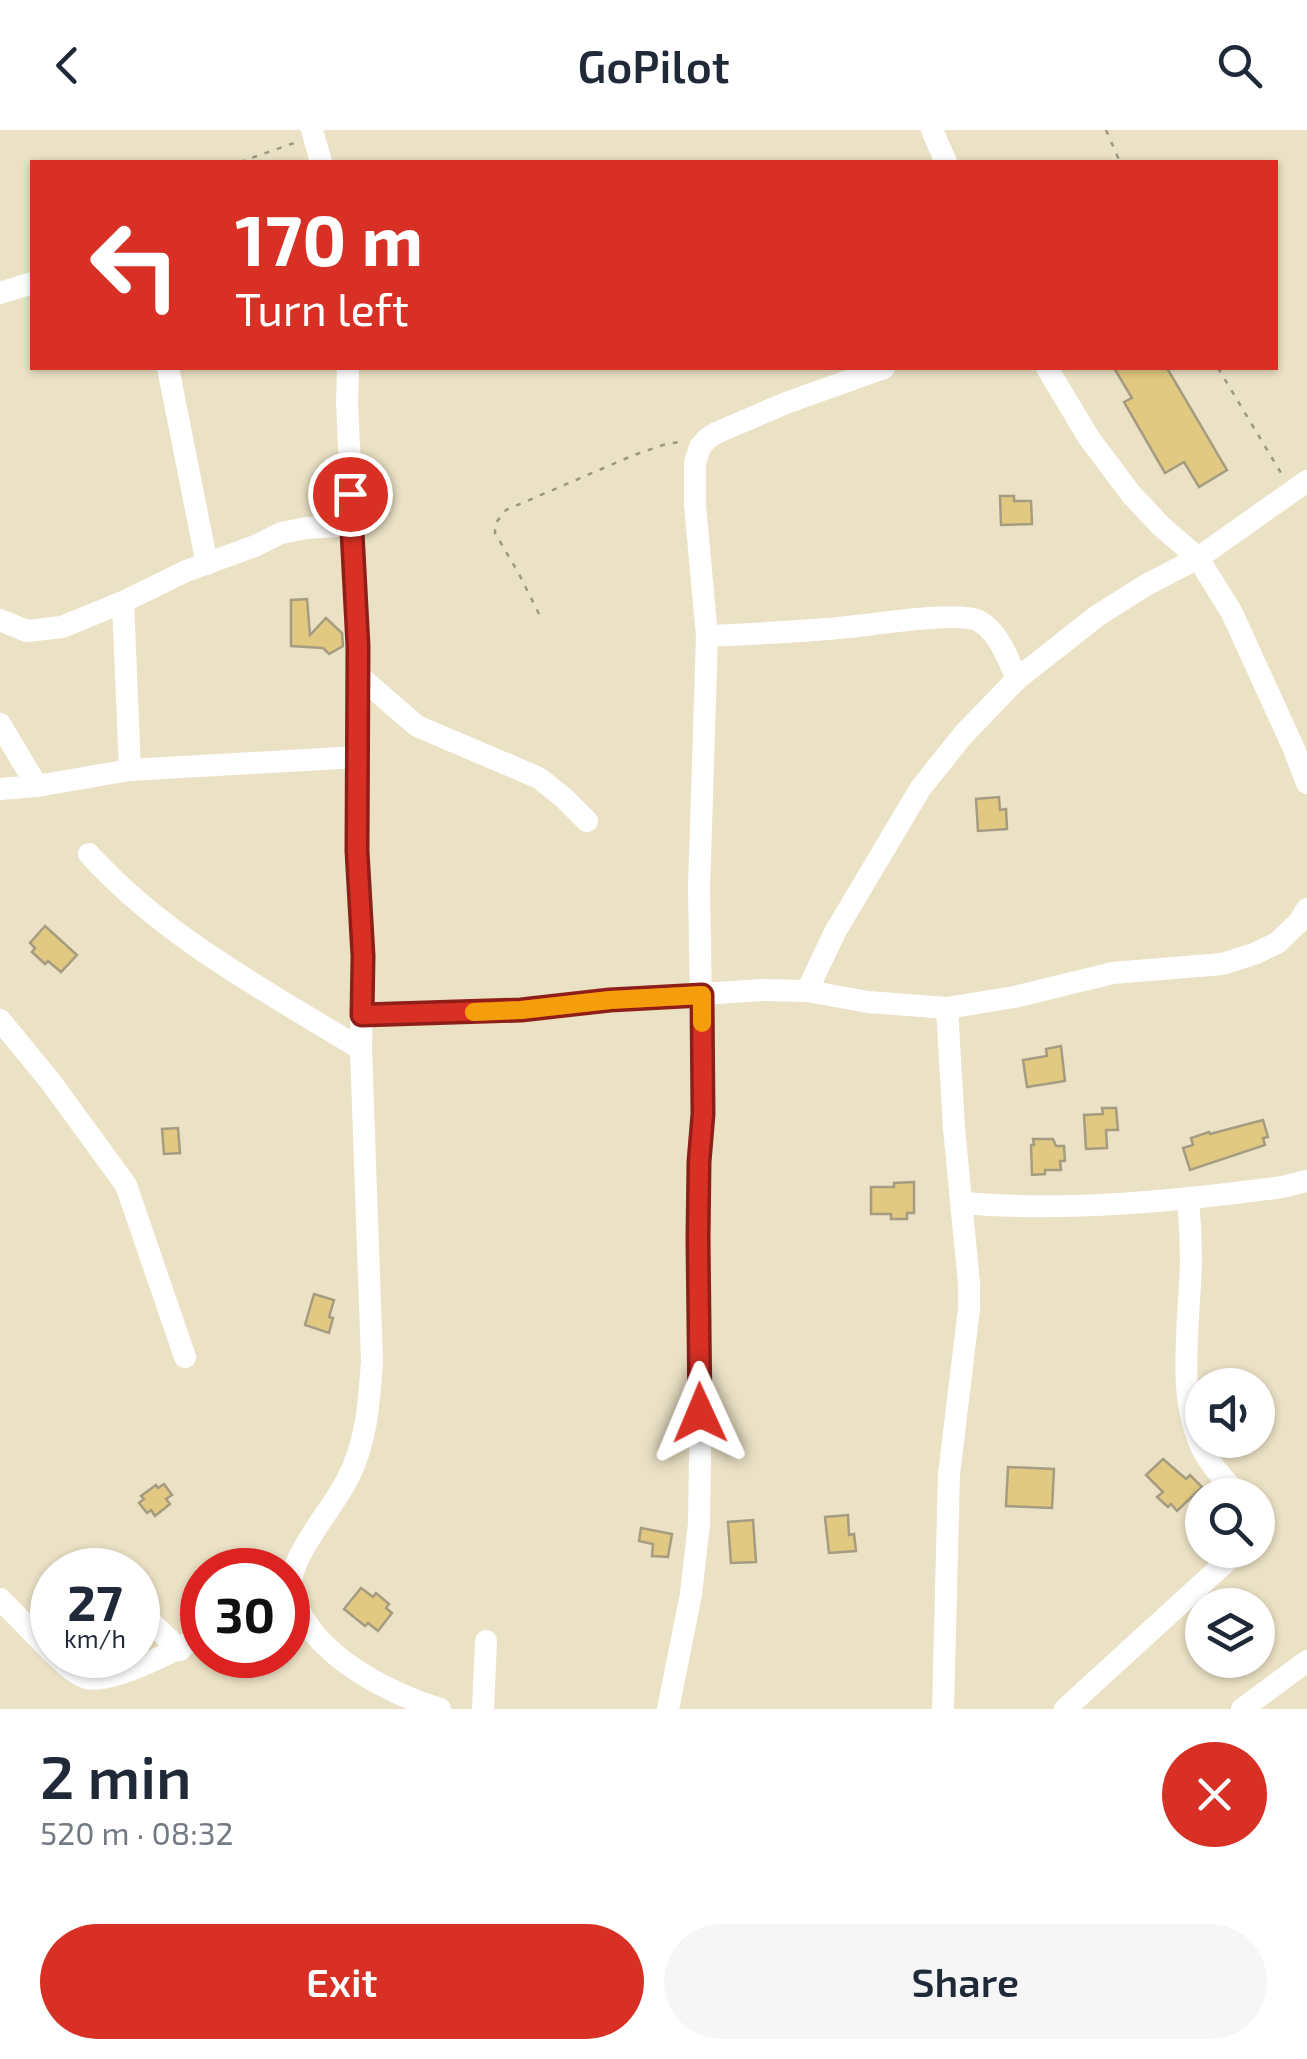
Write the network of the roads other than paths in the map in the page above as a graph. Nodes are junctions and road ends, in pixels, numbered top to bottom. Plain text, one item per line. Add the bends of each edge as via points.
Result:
1 (932, 130) edge
2 (313, 132) edge
3 (320, 160) edge
4 (945, 160) edge
5 (30, 284) edge
6 (0, 293) edge
7 (168, 370) edge
8 (348, 370) edge
9 (879, 370) edge
10 (1048, 370) edge
11 (1299, 486) edge
12 (352, 525) junction
13 (1198, 558) junction
14 (207, 564) junction
15 (123, 602) junction
16 (0, 620) edge
17 (706, 636) junction
18 (358, 676) junction
19 (1018, 679) junction
20 (0, 724) edge
21 (358, 757) junction
22 (130, 770) junction
23 (1307, 783) edge
24 (37, 786) junction
25 (0, 789) edge
26 (587, 821) dead end
27 (89, 854) dead end
28 (1307, 910) edge
29 (807, 991) junction
30 (702, 995) junction
31 (948, 1008) junction
32 (362, 1015) junction
33 (0, 1020) edge
34 (362, 1049) junction
35 (1307, 1181) edge
36 (1188, 1199) junction
37 (962, 1203) junction
38 (185, 1357) dead end
39 (1224, 1478) edge
40 (307, 1548) edge
41 (1219, 1568) edge
42 (0, 1599) edge
43 (310, 1627) edge
44 (30, 1630) edge
45 (160, 1631) edge
46 (486, 1641) dead end
47 (180, 1650) joint
48 (160, 1658) edge
49 (1307, 1661) edge
50 (440, 1709) edge
51 (483, 1709) edge
52 (668, 1709) edge
53 (943, 1709) edge
54 (1065, 1709) edge
55 (1242, 1709) edge

1 - 4 street
2 - 3 street
5 - 6 street
7 - 14 street
8 - 12 street
9 - 17 street via 748,418 700,447 694,505
10 - 13 street via 1132,494
11 - 13 street
12 - 14 street via 281,533
12 - 18 street
13 - 19 street via 1097,616
13 - 23 street via 1232,613
14 - 15 street
15 - 16 street via 42,631
15 - 22 street
17 - 19 street via 976,619 1002,646
17 - 30 street
18 - 21 street
18 - 26 street via 417,726 538,778
19 - 29 street via 920,789
20 - 24 street
21 - 22 street
21 - 32 street
22 - 24 street
24 - 25 street
27 - 34 street via 177,933
28 - 31 street via 1277,943 1222,964 1112,972
29 - 30 street
29 - 31 street
30 - 32 street
30 - 52 street via 699,1524
31 - 37 street
32 - 34 street
33 - 38 street via 126,1185
34 - 40 street via 369,1412 360,1452
35 - 36 street
36 - 37 street via 1090,1206
36 - 39 street via 1190,1402 1205,1455
37 - 53 street via 969,1297 948,1488
41 - 54 street
42 - 44 street
43 - 50 street via 359,1672
45 - 47 street
46 - 51 street
47 - 48 street
49 - 55 street

